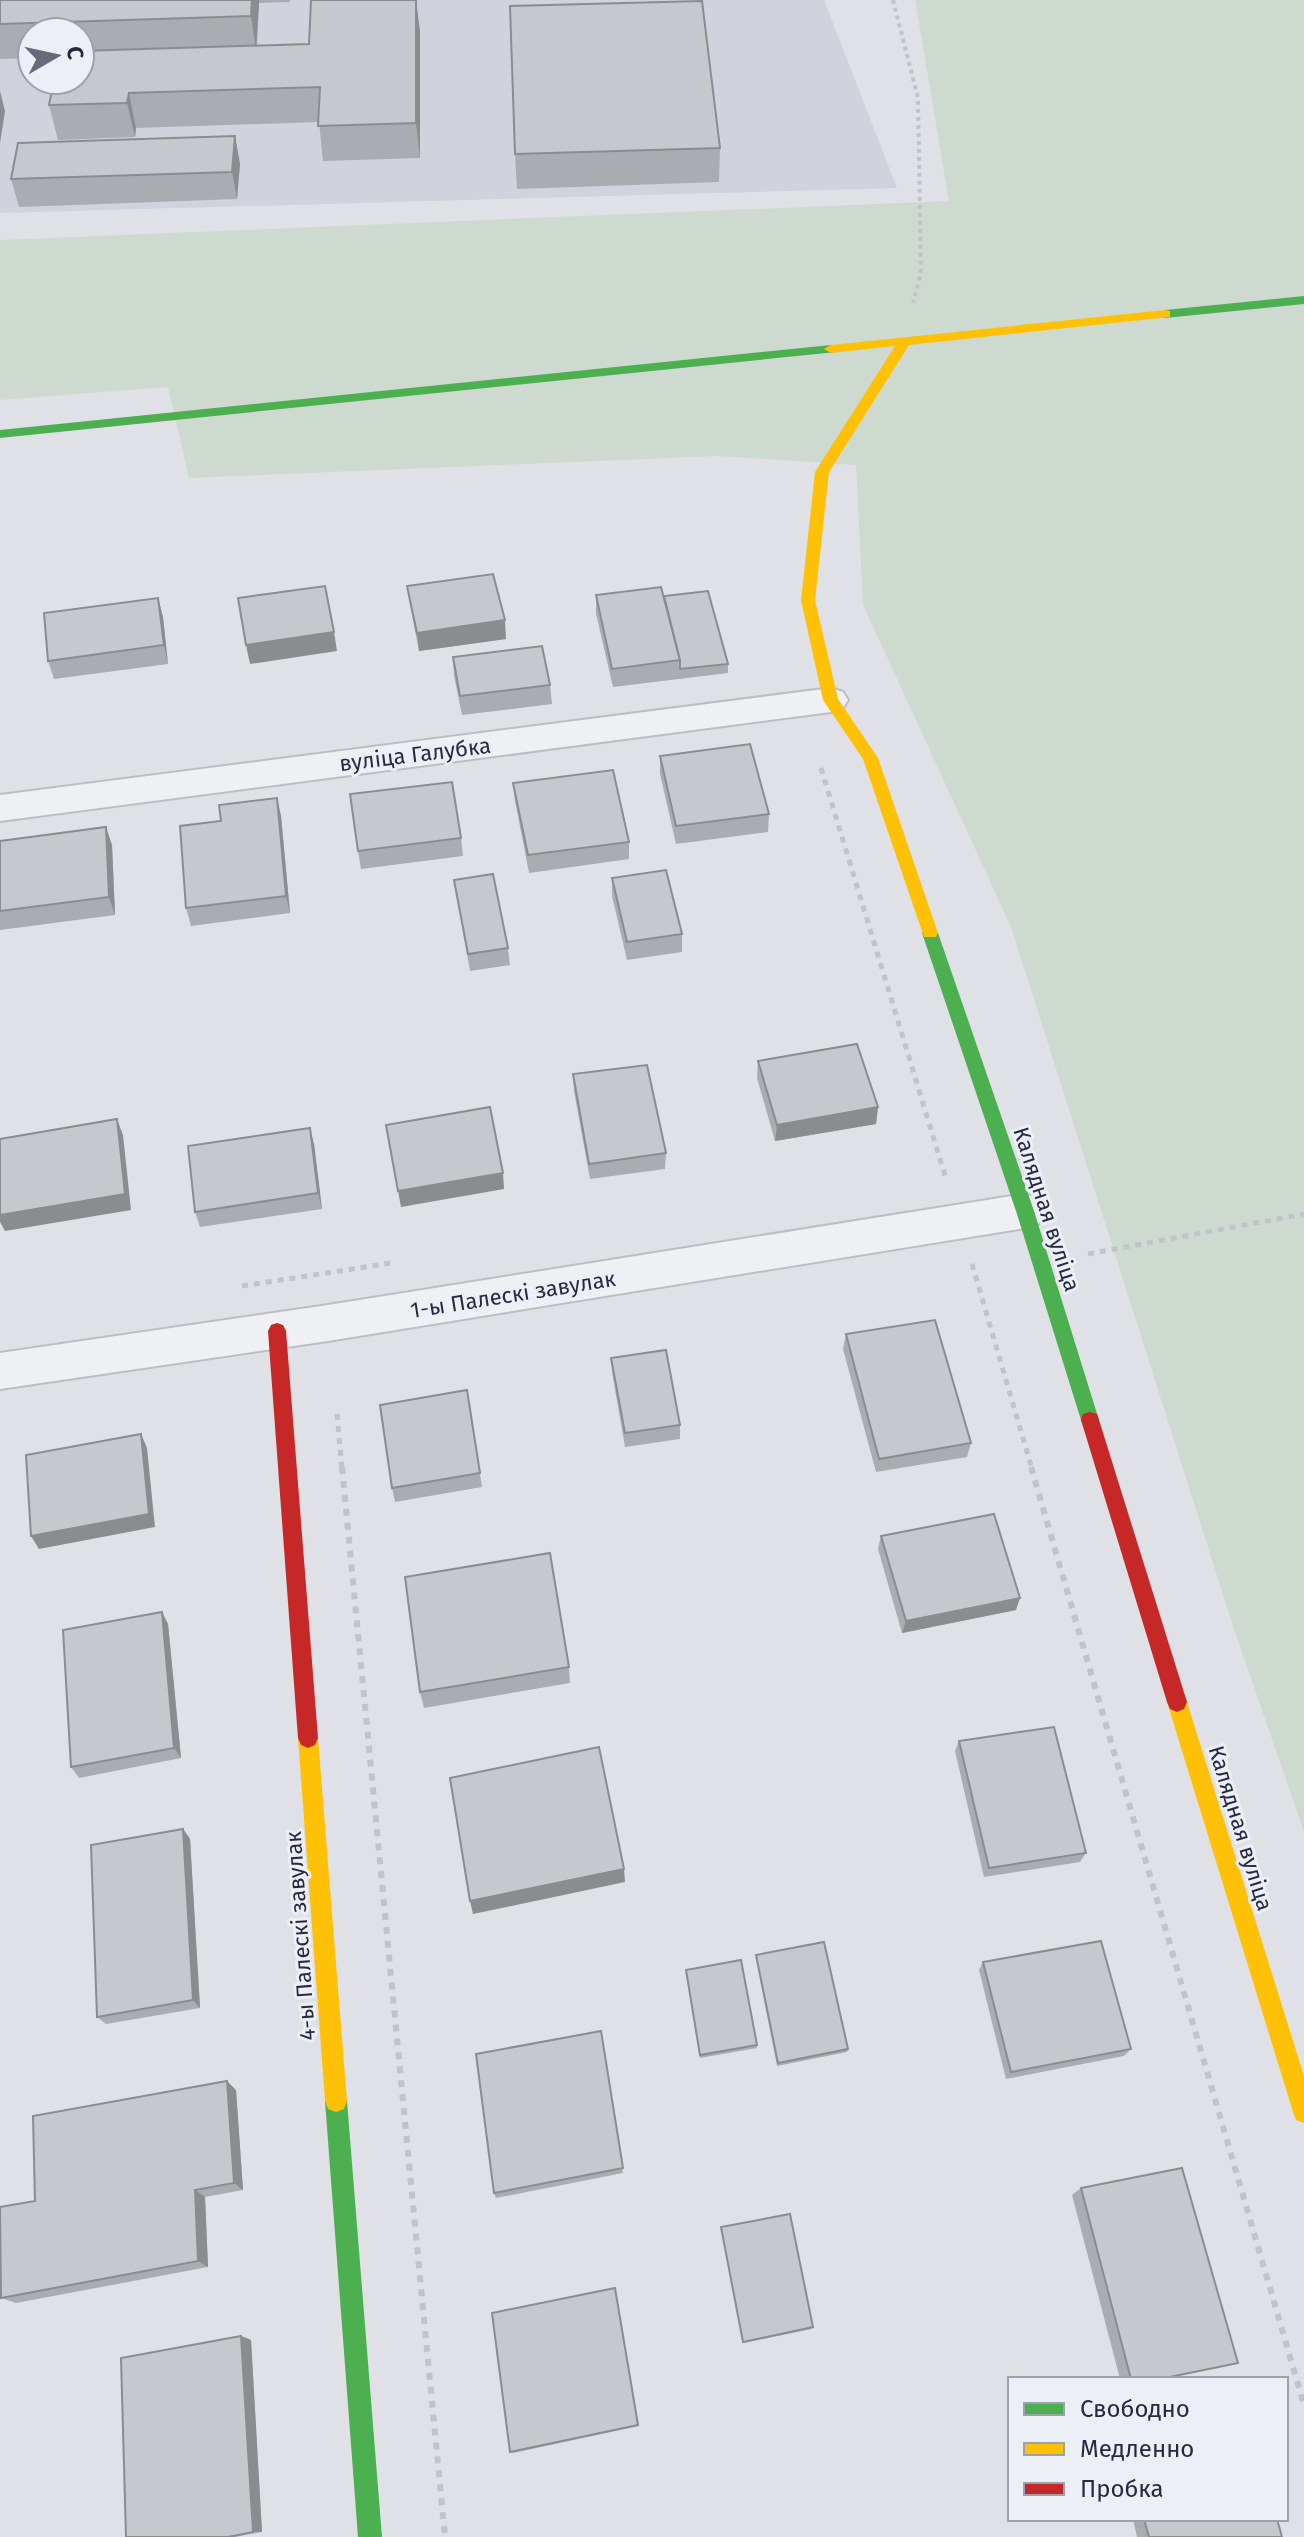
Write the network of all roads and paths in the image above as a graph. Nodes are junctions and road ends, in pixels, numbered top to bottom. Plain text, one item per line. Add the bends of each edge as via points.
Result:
1 (893, 0) edge
2 (1304, 300) edge
3 (904, 343) junction
4 (0, 434) edge
5 (816, 702) junction
6 (0, 808) edge
7 (946, 1179) junction
8 (931, 1181) dead end
9 (1025, 1211) junction
10 (1304, 1214) edge
11 (959, 1222) junction
12 (403, 1262) dead end
13 (1040, 1263) junction
14 (325, 1274) junction
15 (232, 1288) dead end
16 (328, 1323) junction
17 (277, 1331) junction
18 (0, 1371) edge
19 (336, 1402) dead end
20 (1304, 2112) edge
21 (1304, 2405) edge
22 (370, 2537) edge
23 (445, 2537) edge

1 - 3 path via 918,98 921,273
2 - 3 street
3 - 4 street
3 - 5 street, Калядная вуліца via 822,472 808,600
5 - 6 street, вуліца Галубка
5 - 7 path
5 - 9 street, Калядная вуліца via 870,758
7 - 8 path
7 - 11 path
9 - 11 street, 1-ы Палескі завулак
9 - 13 street, Калядная вуліца
10 - 13 path
11 - 16 street, 1-ы Палескі завулак
11 - 21 path
12 - 14 path
13 - 20 street, Калядная вуліца
14 - 15 path
14 - 16 path
16 - 17 street, 1-ы Палескі завулак
17 - 18 street, 1-ы Палескі завулак
17 - 22 street, 4-ы Палескі завулак
19 - 23 path

